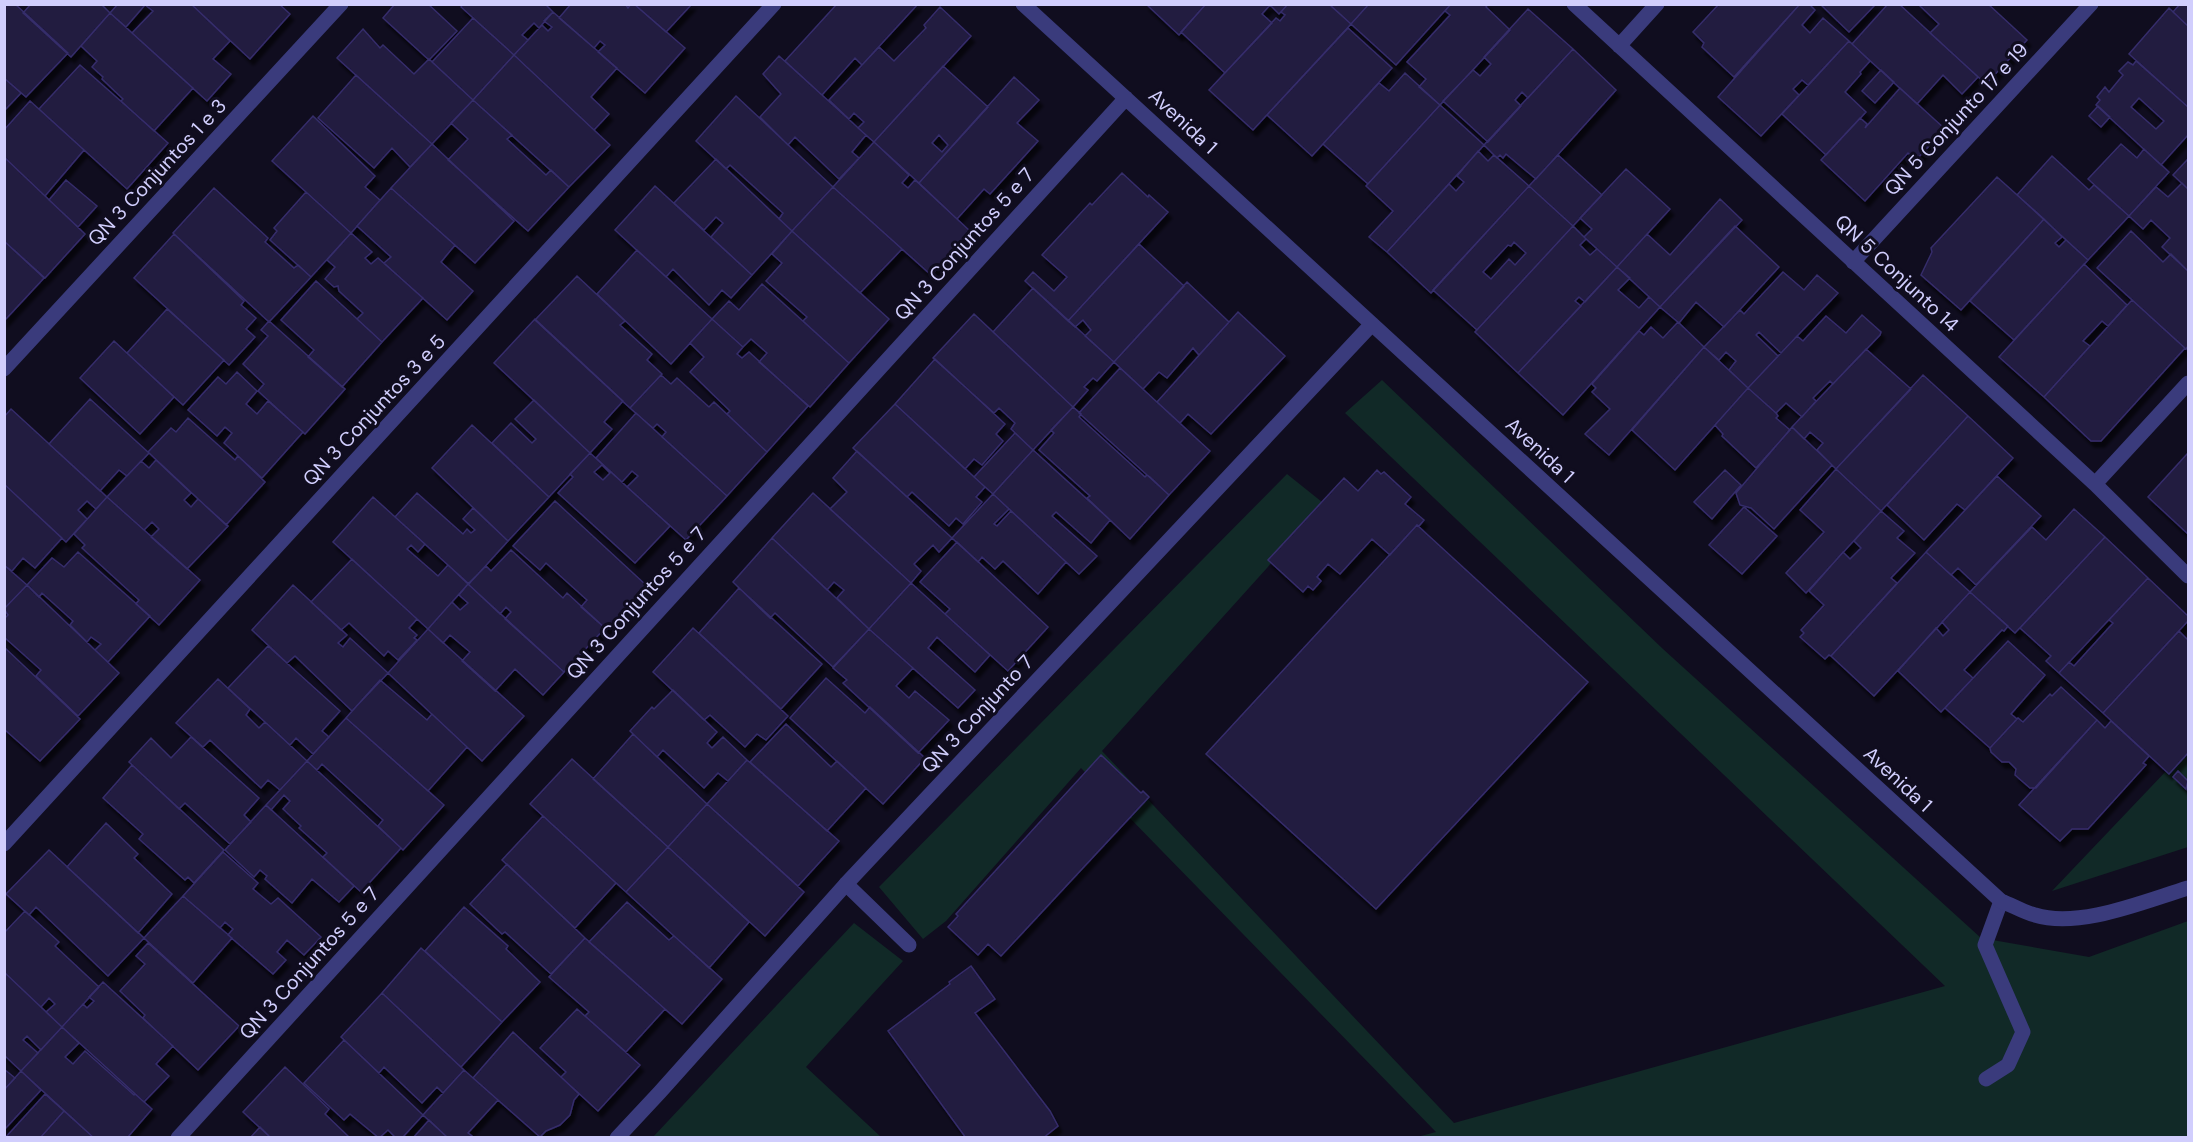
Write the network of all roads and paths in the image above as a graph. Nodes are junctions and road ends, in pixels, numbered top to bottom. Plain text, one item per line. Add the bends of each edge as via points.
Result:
1 (341, 4) edge
2 (774, 4) edge
3 (1023, 4) edge
4 (1574, 4) edge
5 (1657, 4) edge
6 (2091, 4) edge
7 (1619, 46) junction
8 (1126, 98) junction
9 (1853, 262) junction
10 (1372, 324) junction
11 (4, 369) edge
12 (2188, 383) edge
13 (2094, 484) junction
14 (2188, 576) edge
15 (4, 844) edge
16 (846, 884) junction
17 (2188, 888) edge
18 (2001, 901) junction
19 (909, 945) dead end
20 (1986, 1079) dead end
21 (178, 1137) edge
22 (617, 1137) edge

1 - 11 street, QN 3 Conjuntos 1 e 3
2 - 15 street, QN 3 Conjuntos 3 e 5
3 - 8 street, Avenida 1
4 - 7 street, QN 5 Conjunto 14
5 - 7 street
6 - 9 street, QN 5 Conjunto 17 e 19
7 - 9 street, QN 5 Conjunto 14
8 - 10 street, Avenida 1
8 - 21 street, QN 3 Conjuntos 5 e 7
9 - 13 street, QN 5 Conjunto 14
10 - 16 street, QN 3 Conjunto 7
10 - 18 street, Avenida 1
12 - 13 street
13 - 14 street, QN 5 Conjunto 14
16 - 19 street
16 - 22 street, QN 3 Conjunto 7
17 - 18 street, Avenida 1 via 2098,915 2068,918 2036,916
18 - 20 street via 1985,945 2023,1032 2008,1065

